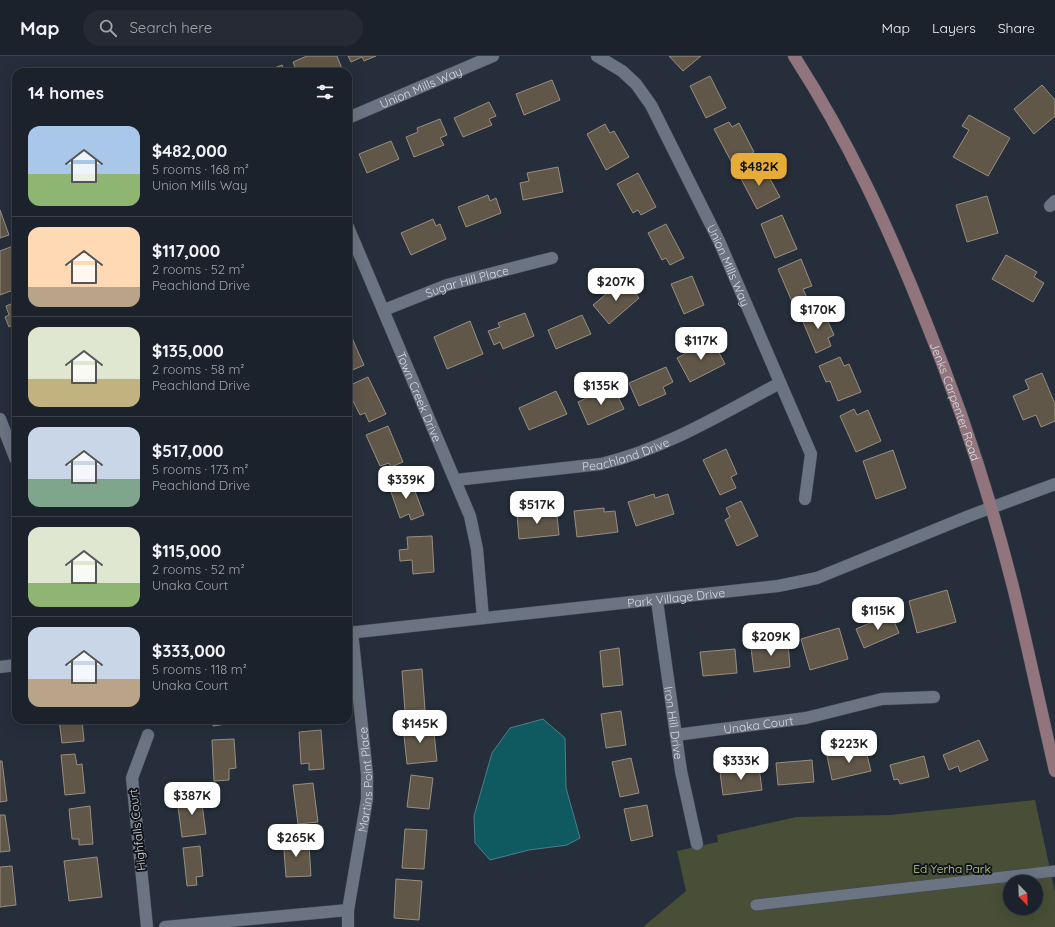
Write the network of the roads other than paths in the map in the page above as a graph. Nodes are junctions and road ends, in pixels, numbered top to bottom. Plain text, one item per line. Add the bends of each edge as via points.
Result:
1 (493, 56) edge
2 (596, 56) edge
3 (794, 56) edge
4 (352, 116) edge
5 (352, 236) edge
6 (552, 258) dead end
7 (384, 310) junction
8 (780, 383) junction
9 (0, 419) edge
10 (12, 450) edge
11 (456, 480) junction
12 (1055, 484) edge
13 (805, 499) dead end
14 (991, 509) junction
15 (657, 601) junction
16 (484, 618) junction
17 (352, 633) edge
18 (352, 650) edge
19 (12, 666) edge
20 (0, 667) edge
21 (934, 697) dead end
22 (148, 735) dead end
23 (676, 735) junction
24 (1055, 771) edge
25 (697, 844) dead end
26 (1055, 871) edge
27 (756, 905) dead end
28 (348, 910) junction
29 (147, 927) edge
30 (165, 927) edge
31 (348, 927) edge

1 - 4 street, Union Mills Way
2 - 8 street, Union Mills Way via 622,71 654,110 719,241
3 - 14 street, Jenks Carpenter Road via 844,139 903,264 949,378
5 - 7 street, Town Creek Drive
6 - 7 street, Sugar Hill Place via 447,285
7 - 11 street, Town Creek Drive
8 - 11 street, Peachland Drive via 662,444 621,459 601,464
8 - 13 street, Union Mills Way via 811,454
9 - 10 street
11 - 16 street, Town Creek Drive via 470,516 477,549
12 - 14 street, Park Village Drive
14 - 15 street, Park Village Drive via 817,578 778,586
14 - 24 street, Jenks Carpenter Road via 1013,587
15 - 16 street, Park Village Drive
15 - 23 street, Iron Hill Drive
16 - 17 street, Park Village Drive
18 - 28 street, Martins Point Place via 367,774 367,799
19 - 20 street
21 - 23 street, Unaka Court via 882,699 806,718
22 - 29 street, Highfalls Court via 132,778
23 - 25 street, Iron Hill Drive
26 - 27 lane
28 - 30 street
28 - 31 street, Martins Point Place

